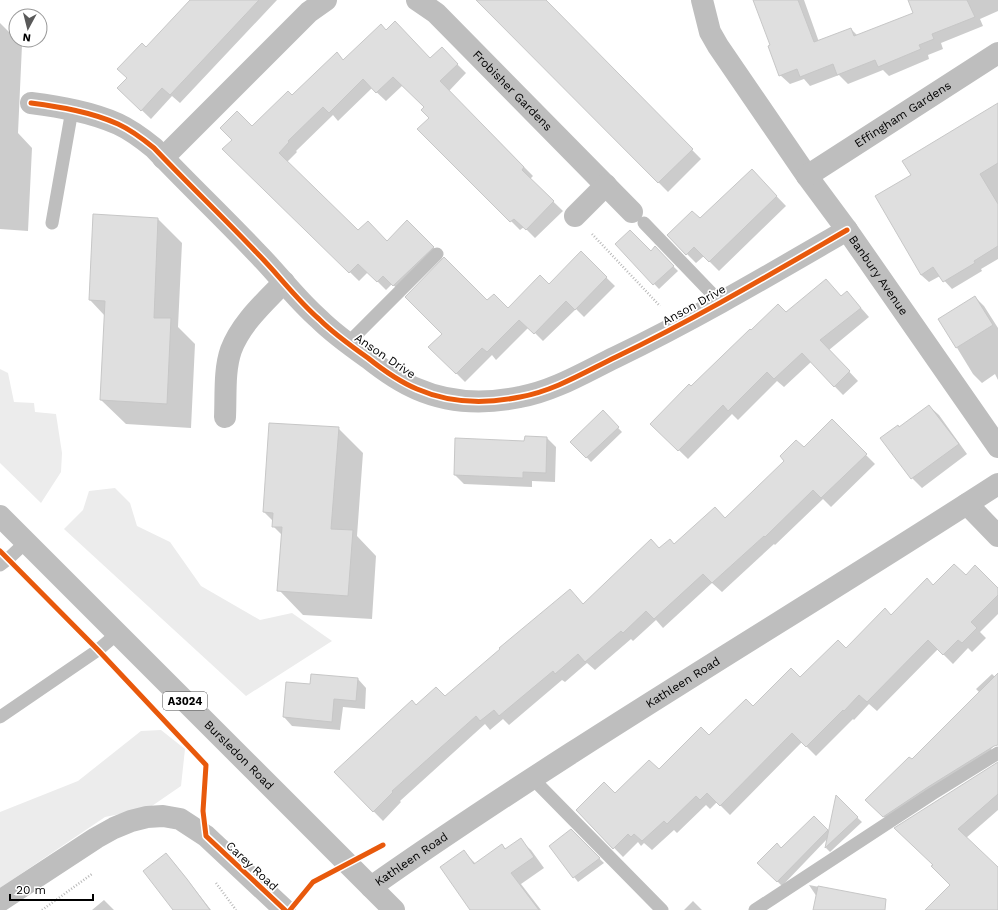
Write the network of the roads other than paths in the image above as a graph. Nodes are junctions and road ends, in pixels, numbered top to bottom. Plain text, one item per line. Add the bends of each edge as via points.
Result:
1 (326, 0) edge
2 (417, 0) edge
3 (702, 0) edge
4 (998, 53) edge
5 (31, 103) dead end
6 (72, 110) junction
7 (164, 158) junction
8 (807, 176) junction
9 (606, 185) junction
10 (575, 216) road end
11 (638, 218) joint
12 (52, 223) dead end
13 (847, 230) junction
14 (437, 254) dead end
15 (284, 282) junction
16 (720, 302) junction
17 (348, 343) junction
18 (225, 417) dead end
19 (998, 447) edge
20 (998, 484) edge
21 (967, 504) junction
22 (0, 516) edge
23 (998, 536) edge
24 (26, 542) junction
25 (0, 565) edge
26 (118, 633) junction
27 (0, 716) edge
28 (998, 753) edge
29 (532, 778) junction
30 (371, 887) junction
31 (0, 901) edge
32 (285, 910) edge
33 (394, 910) edge
34 (662, 910) edge
35 (755, 910) edge

1 - 7 street via 309,12
2 - 9 street, Frobisher Gardens via 436,13
3 - 8 street, Banbury Avenue via 710,32 718,46
4 - 8 street, Effingham Gardens
5 - 6 street, Anson Drive
6 - 7 street, Anson Drive via 119,124 137,135
6 - 12 lane
7 - 15 street, Anson Drive
8 - 13 street, Banbury Avenue
9 - 10 street
9 - 11 street, Frobisher Gardens
11 - 16 lane
13 - 16 street, Anson Drive
13 - 19 street, Banbury Avenue
14 - 17 lane
15 - 17 street, Anson Drive via 319,320
15 - 18 street via 247,323 231,350 227,371
16 - 17 street, Anson Drive via 646,343 546,390 500,400 453,400 417,389 382,369
20 - 21 street, Kathleen Road
21 - 23 street
21 - 29 street, Kathleen Road
22 - 24 street, Bursledon Road / A3024
24 - 25 lane
24 - 26 street, Bursledon Road / A3024
26 - 27 lane via 98,650
26 - 30 street, Bursledon Road / A3024
28 - 35 lane
29 - 30 street, Kathleen Road
29 - 34 lane
30 - 33 street, Bursledon Road / A3024
31 - 32 street, Carey Road via 114,828 147,817 163,816 180,819 206,836

